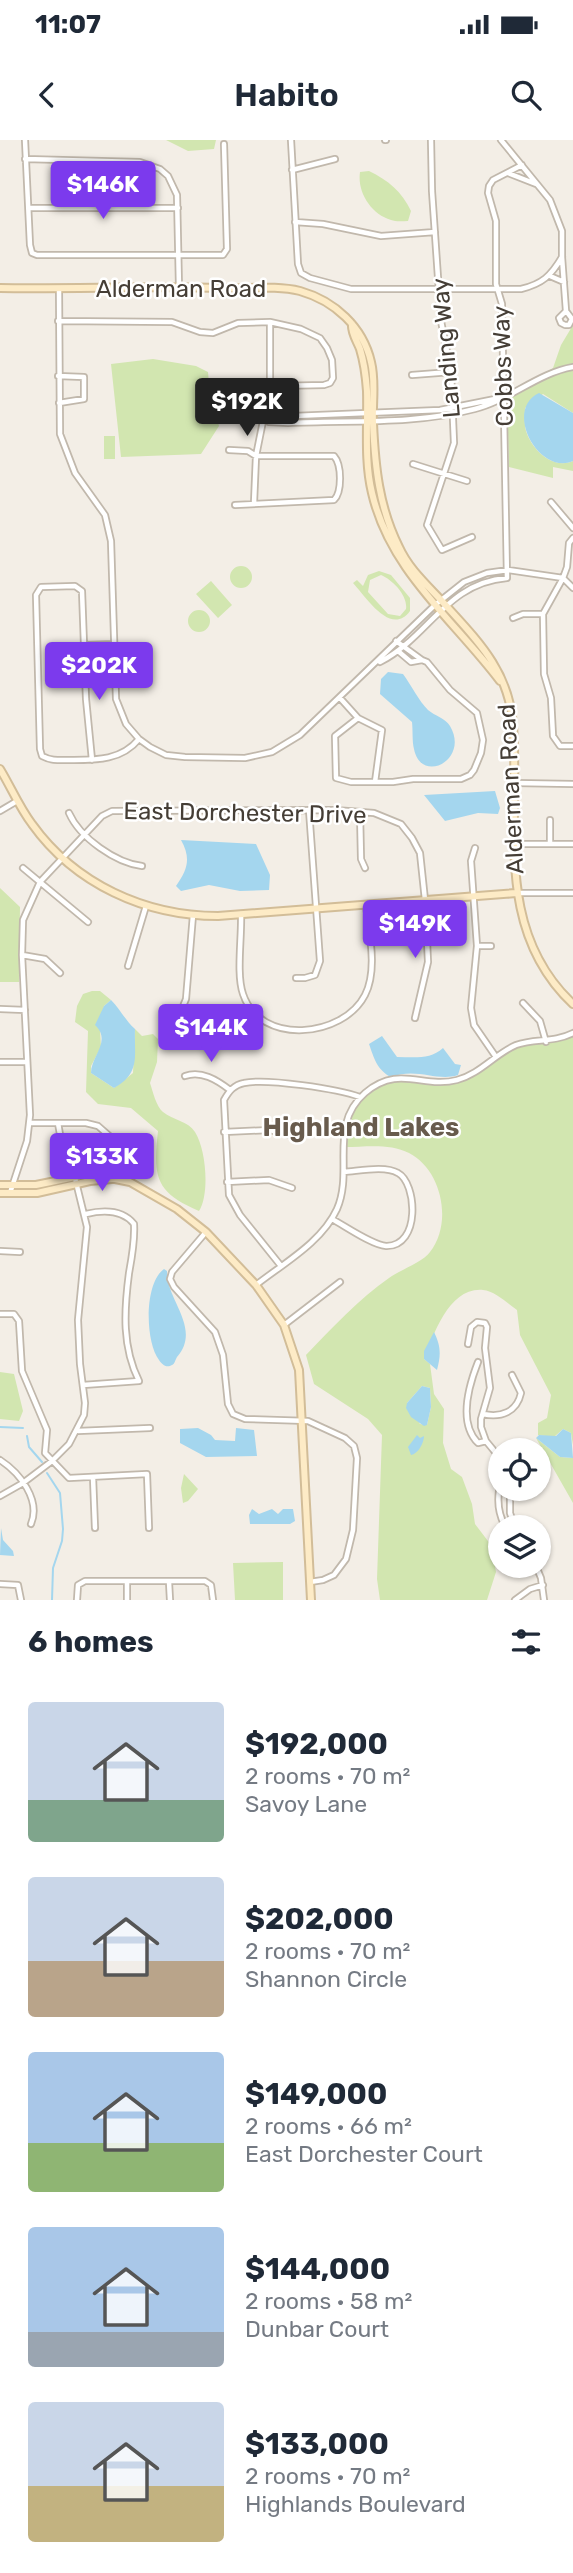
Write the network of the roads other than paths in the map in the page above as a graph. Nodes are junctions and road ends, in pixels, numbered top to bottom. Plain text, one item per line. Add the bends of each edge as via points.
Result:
1 (25, 140) edge
2 (291, 140) edge
3 (431, 140) edge
4 (501, 140) edge
5 (224, 144) dead end
6 (25, 159) junction
7 (335, 159) dead end
8 (522, 165) junction
9 (292, 170) junction
10 (507, 173) junction
11 (537, 185) junction
12 (29, 208) junction
13 (178, 208) junction
14 (295, 222) junction
15 (435, 232) junction
16 (179, 256) junction
17 (562, 257) junction
18 (550, 276) junction
19 (564, 282) junction
20 (179, 287) junction
21 (0, 288) edge
22 (59, 289) junction
23 (440, 289) junction
24 (498, 289) junction
25 (566, 311) dead end
26 (58, 321) junction
27 (270, 322) junction
28 (573, 367) edge
29 (451, 372) junction
30 (412, 374) dead end
31 (58, 376) junction
32 (270, 386) junction
33 (229, 387) dead end
34 (505, 397) junction
35 (59, 403) junction
36 (453, 407) junction
37 (453, 414) junction
38 (370, 416) junction
39 (264, 419) junction
40 (229, 450) dead end
41 (256, 456) junction
42 (413, 464) dead end
43 (443, 474) junction
44 (467, 481) dead end
45 (551, 502) dead end
46 (254, 503) junction
47 (235, 505) dead end
48 (573, 528) edge
49 (472, 537) dead end
50 (573, 538) edge
51 (508, 570) junction
52 (563, 578) junction
53 (573, 588) edge
54 (440, 605) junction
55 (543, 614) junction
56 (513, 618) dead end
57 (396, 641) junction
58 (113, 644) junction
59 (84, 645) junction
60 (403, 646) junction
61 (398, 651) junction
62 (414, 659) junction
63 (375, 665) junction
64 (340, 698) junction
65 (358, 718) junction
66 (139, 739) junction
67 (573, 746) edge
68 (92, 760) junction
69 (0, 769) edge
70 (375, 782) junction
71 (515, 783) junction
72 (573, 784) edge
73 (17, 801) junction
74 (309, 810) junction
75 (0, 811) edge
76 (360, 812) junction
77 (69, 813) dead end
78 (550, 820) dead end
79 (85, 834) junction
80 (514, 844) junction
81 (550, 844) junction
82 (573, 844) edge
83 (475, 848) dead end
84 (63, 858) junction
85 (142, 866) dead end
86 (365, 867) dead end
87 (23, 868) dead end
88 (40, 882) junction
89 (516, 893) junction
90 (573, 893) edge
91 (473, 896) junction
92 (425, 900) junction
93 (366, 905) junction
94 (146, 906) junction
95 (316, 908) junction
96 (241, 914) junction
97 (193, 915) junction
98 (88, 922) dead end
99 (477, 946) junction
100 (491, 946) dead end
101 (22, 955) junction
102 (128, 966) dead end
103 (60, 973) dead end
104 (296, 978) dead end
105 (523, 1003) dead end
106 (573, 1004) edge
107 (0, 1009) edge
108 (25, 1010) junction
109 (181, 1011) dead end
110 (415, 1018) dead end
111 (573, 1033) edge
112 (546, 1042) junction
113 (496, 1057) junction
114 (0, 1062) edge
115 (27, 1062) junction
116 (185, 1076) dead end
117 (230, 1090) junction
118 (360, 1097) junction
119 (30, 1123) junction
120 (58, 1123) junction
121 (224, 1132) junction
122 (290, 1135) dead end
123 (114, 1140) dead end
124 (62, 1146) dead end
125 (344, 1172) junction
126 (76, 1181) junction
127 (227, 1182) junction
128 (0, 1185) edge
129 (12, 1185) junction
130 (292, 1188) dead end
131 (0, 1193) edge
132 (10, 1193) junction
133 (86, 1214) junction
134 (332, 1219) junction
135 (206, 1232) junction
136 (0, 1251) edge
137 (20, 1252) dead end
138 (281, 1266) junction
139 (340, 1282) dead end
140 (256, 1285) junction
141 (0, 1314) edge
142 (284, 1325) junction
143 (468, 1344) dead end
144 (478, 1362) dead end
145 (512, 1375) dead end
146 (83, 1385) junction
147 (483, 1414) junction
148 (303, 1420) junction
149 (150, 1428) dead end
150 (78, 1431) junction
151 (486, 1441) junction
152 (488, 1443) edge
153 (0, 1460) edge
154 (52, 1461) junction
155 (93, 1477) junction
156 (23, 1483) junction
157 (0, 1496) edge
158 (30, 1524) dead end
159 (94, 1528) dead end
160 (149, 1528) dead end
161 (540, 1578) edge
162 (127, 1581) junction
163 (169, 1581) junction
164 (310, 1581) junction
165 (0, 1584) edge
166 (543, 1586) junction
167 (21, 1600) edge
168 (77, 1600) edge
169 (127, 1600) edge
170 (170, 1600) edge
171 (213, 1600) edge
172 (311, 1600) edge
173 (515, 1600) edge
174 (544, 1600) edge

1 - 6 street
2 - 9 street
3 - 15 street, Landing Way
4 - 8 street
5 - 16 street via 227,249 218,256
6 - 12 street
6 - 13 street via 150,164 168,176
7 - 9 street
8 - 10 street
8 - 11 street
9 - 14 street
10 - 11 street
10 - 24 street, Cobbs Way via 493,180 488,193 496,221
11 - 17 street via 550,201 562,231
12 - 13 street
12 - 16 street via 32,253 37,255
13 - 16 street
14 - 15 street via 381,236
14 - 23 street via 298,264 301,273 310,278 351,289
15 - 23 street, Landing Way
16 - 20 street
17 - 18 street
17 - 19 street
18 - 19 street
18 - 24 street via 536,286
19 - 25 street
20 - 22 street, Alderman Road
20 - 38 street, Alderman Road via 298,290 329,304 362,335 372,365
21 - 22 street, Alderman Road
22 - 26 street
23 - 24 street
23 - 29 street, Landing Way via 442,333
24 - 34 street, Cobbs Way
26 - 27 street via 172,322 213,333 238,323
26 - 31 street
27 - 32 street
27 - 32 street via 320,338 332,360 333,378 319,386
28 - 34 street
29 - 30 street
29 - 36 street, Landing Way
31 - 35 street
31 - 35 street via 84,377 84,399
32 - 33 street
32 - 39 street
34 - 36 street
34 - 37 street
34 - 51 street, Cobbs Way
35 - 58 street via 64,450 105,515 111,541
36 - 37 street, Landing Way
36 - 38 street
37 - 38 street via 409,419
37 - 43 street, Landing Way via 454,443
38 - 39 street via 288,423
38 - 54 street, Alderman Road via 385,515 408,564
39 - 41 street
40 - 41 street
41 - 46 street
41 - 46 street via 334,456 339,490 328,502
42 - 43 street
43 - 44 street
43 - 49 street, Landing Way via 427,518 429,532 442,550
45 - 48 street
46 - 47 street
50 - 52 street
51 - 52 street
51 - 54 street via 507,578 475,585
52 - 53 street
52 - 55 street
54 - 57 street
54 - 60 street
54 - 71 street, Alderman Road via 500,672 512,712
55 - 56 street
55 - 67 street via 544,674 553,736 560,746
57 - 60 street
57 - 63 street
58 - 59 street
58 - 66 street via 117,704
59 - 68 street
59 - 68 street via 82,590 41,587 36,595 41,755 50,760
60 - 61 street
60 - 62 street
61 - 62 street via 406,659
61 - 63 street
62 - 70 street via 427,662 477,713 482,740 477,765 461,779
63 - 64 street
64 - 65 street
64 - 66 street via 285,746 256,756 176,757
65 - 70 street via 382,730
65 - 70 street via 335,736 336,778
66 - 68 street via 117,755
69 - 73 street
71 - 72 street
71 - 80 street, Alderman Road
73 - 75 street
73 - 84 street
74 - 76 street, East Dorchester Drive
74 - 79 street, East Dorchester Drive via 117,809 102,816
74 - 95 street
76 - 86 street
76 - 92 street, East Dorchester Drive via 401,824 412,838 420,853
77 - 79 street
78 - 81 street
79 - 84 street, East Dorchester Drive
79 - 85 street via 120,859
80 - 81 street
80 - 89 street, Alderman Road
81 - 82 street
83 - 91 street
84 - 88 street, East Dorchester Drive
84 - 94 street via 106,888
87 - 88 street
88 - 98 street
88 - 101 street, East Dorchester Drive via 23,920
89 - 90 street
89 - 91 street
89 - 106 street, Alderman Road via 535,954
91 - 92 street
91 - 99 street
92 - 93 street
92 - 110 street, East Dorchester Drive via 428,962
93 - 95 street
93 - 96 street via 371,977 366,994 338,1022 309,1028 272,1026 250,1008 241,984
94 - 97 street
94 - 102 street
95 - 96 street
95 - 104 street via 318,969 310,977
96 - 97 street
97 - 109 street
99 - 100 street
99 - 113 street via 472,1021
101 - 103 street via 45,959
101 - 108 street, East Dorchester Drive
105 - 112 street via 541,1021
107 - 108 street
108 - 115 street, East Dorchester Drive
111 - 112 street
112 - 113 street via 520,1044
113 - 118 street via 459,1079 396,1079
114 - 115 street
115 - 119 street, East Dorchester Drive
116 - 117 street via 209,1077
117 - 118 street via 242,1083 262,1082 331,1089
117 - 121 street via 224,1100
118 - 125 street via 343,1132
119 - 120 street
119 - 129 street, East Dorchester Drive
120 - 123 street via 99,1126
120 - 124 street
121 - 122 street via 270,1130
121 - 127 street
125 - 134 street via 341,1199
125 - 134 street via 388,1170 400,1174 410,1189 411,1227 404,1241 381,1245
126 - 129 street
126 - 132 street via 37,1193
126 - 133 street
126 - 135 street via 95,1174 124,1180 148,1190
127 - 130 street via 269,1180
127 - 138 street via 240,1215
128 - 129 street
129 - 132 street, East Dorchester Drive
131 - 132 street
133 - 146 street via 78,1319
133 - 146 street via 123,1214 134,1224 125,1316 127,1347 139,1381
134 - 138 street
135 - 140 street
135 - 148 street via 170,1279 215,1332 231,1411 245,1419
136 - 137 street
138 - 140 street
139 - 142 street
140 - 142 street
141 - 154 street via 14,1314 19,1321 22,1371 47,1428 44,1450
142 - 148 street via 299,1370
143 - 147 street via 471,1327 485,1323 490,1388
144 - 151 street via 469,1384 468,1423 475,1441
145 - 147 street via 521,1389 516,1407 503,1414
146 - 150 street via 84,1415
147 - 151 street
148 - 164 street
148 - 164 street via 348,1440 357,1458 353,1530 346,1559 334,1575
149 - 150 street
150 - 154 street
151 - 152 street
153 - 156 street
154 - 155 street via 69,1478
154 - 156 street
155 - 159 street
155 - 160 street via 147,1474
156 - 157 street
156 - 158 street via 34,1506
161 - 166 street
162 - 163 street
162 - 168 street via 85,1581 78,1585
162 - 169 street
163 - 170 street
163 - 171 street via 205,1581 211,1586
164 - 172 street
165 - 167 street via 18,1585
166 - 173 street
166 - 174 street

